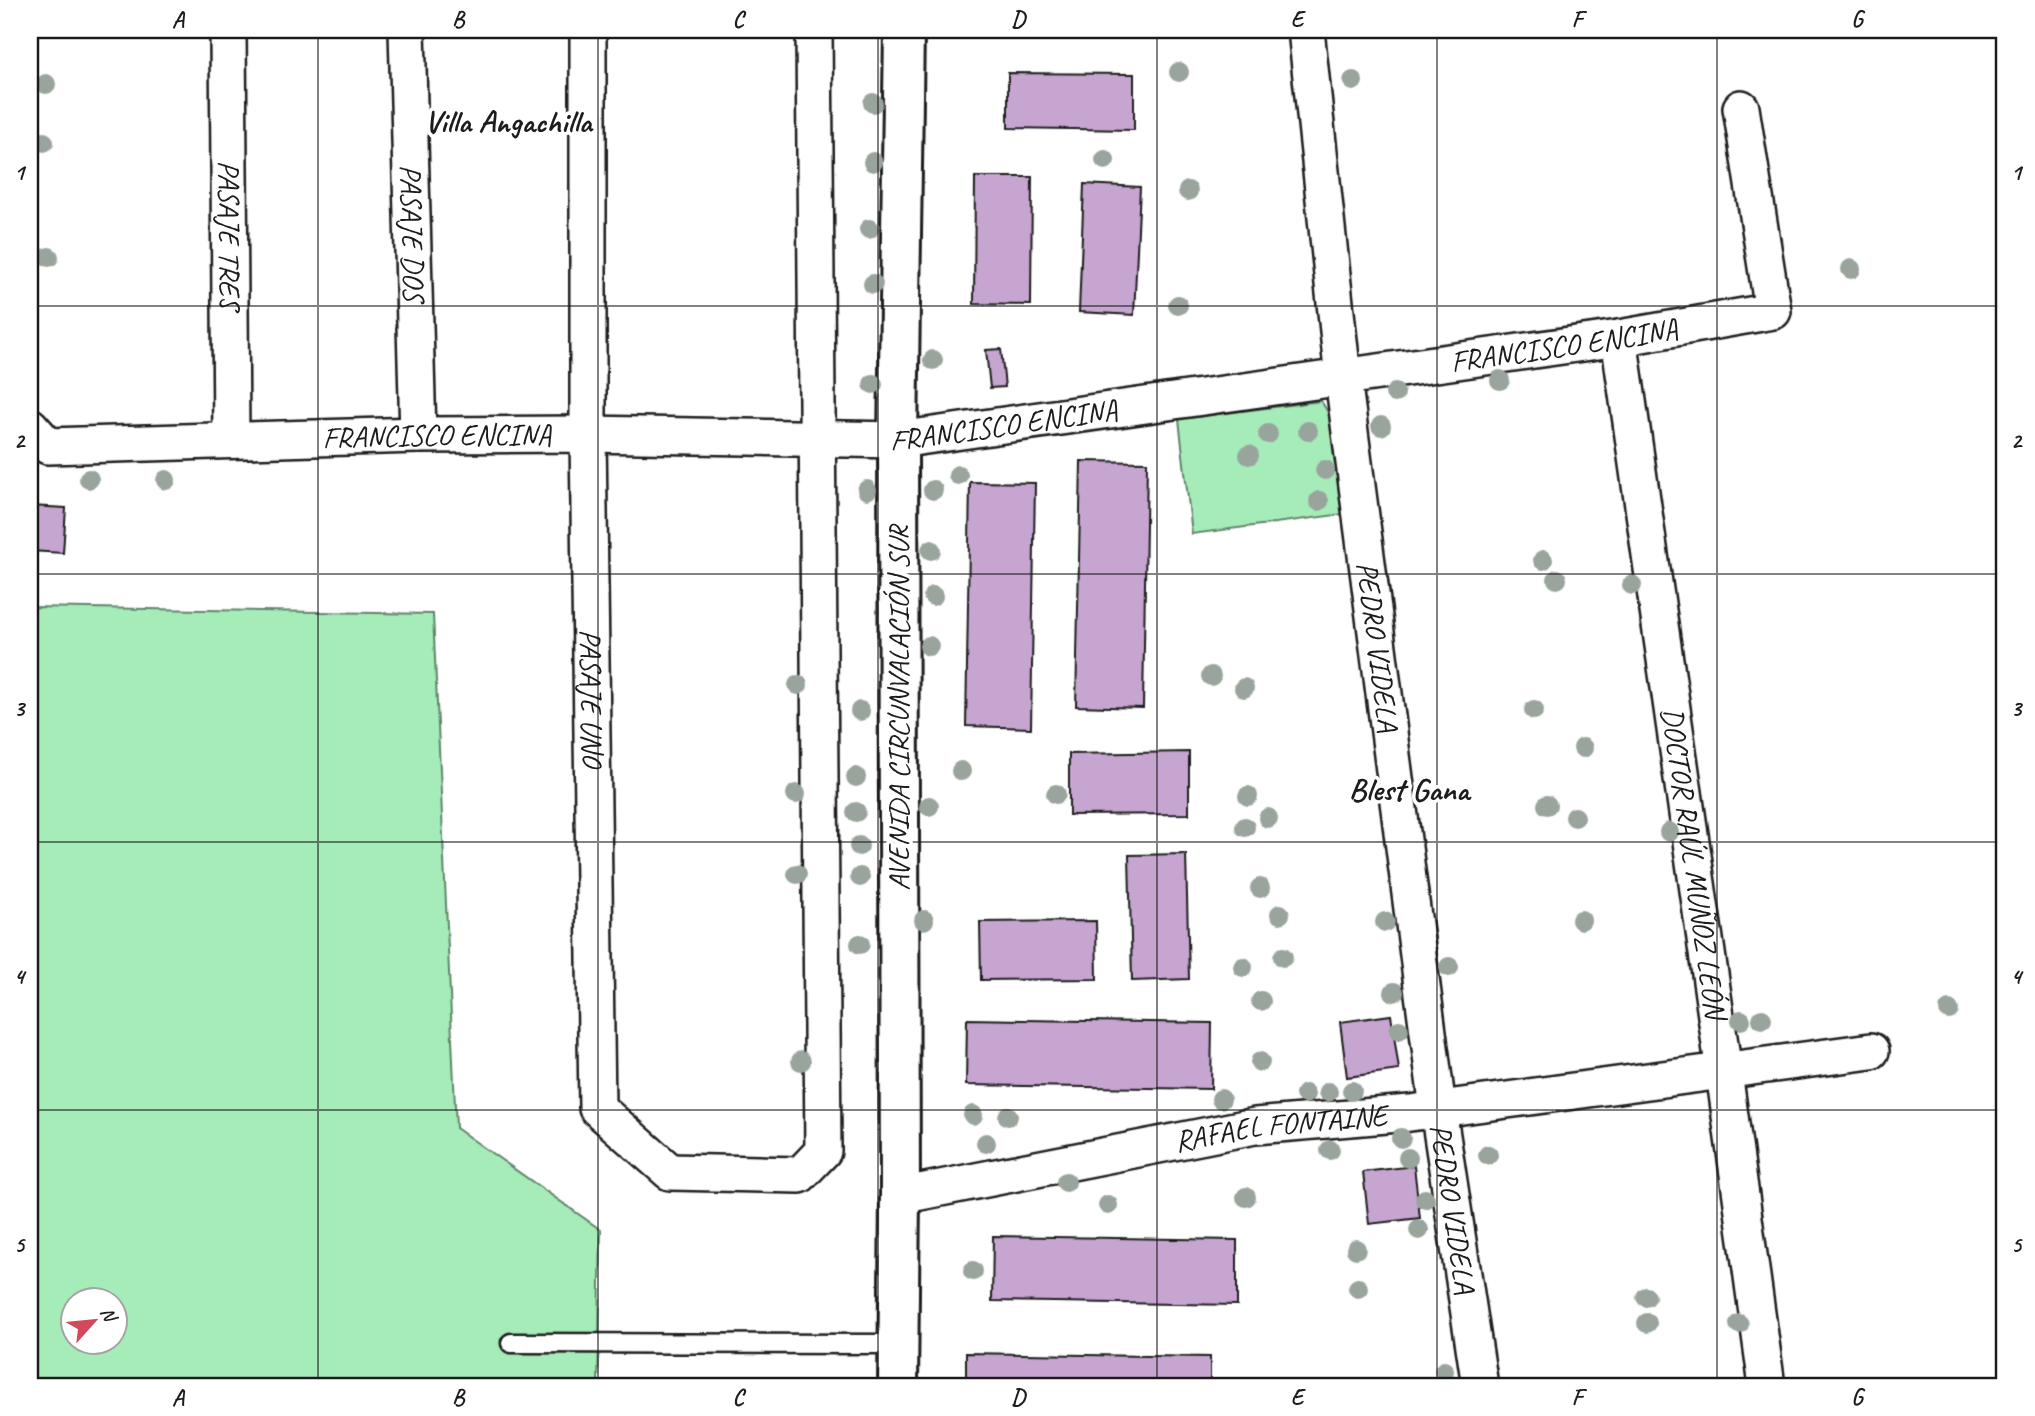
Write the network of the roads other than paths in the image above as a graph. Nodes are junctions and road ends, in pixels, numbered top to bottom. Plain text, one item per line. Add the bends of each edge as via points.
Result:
1 (228, 30) edge
2 (407, 30) edge
3 (587, 30) edge
4 (814, 30) edge
5 (904, 30) edge
6 (1306, 30) edge
7 (1741, 108) dead end
8 (1619, 338) junction
9 (1343, 378) junction
10 (30, 426) edge
11 (588, 434) junction
12 (418, 435) junction
13 (231, 440) junction
14 (816, 440) junction
15 (898, 440) junction
16 (1871, 1051) dead end
17 (1724, 1072) junction
18 (1438, 1109) junction
19 (900, 1196) junction
20 (511, 1343) dead end
21 (898, 1344) junction
22 (898, 1386) edge
23 (1480, 1386) edge
24 (1767, 1386) edge

1 - 13 street, PASAJE TRES
2 - 12 street, PASAJE DOS
3 - 11 street, PASAJE UNO
4 - 14 street
5 - 15 main road, AVENIDA CIRCUNVALACIÓN SUR
6 - 9 street, PEDRO VIDELA
7 - 8 street, FRANCISCO ENCINA via 1773,311
8 - 9 street, FRANCISCO ENCINA
8 - 17 street, DOCTOR RAÚL MUÑOZ LEÓN
9 - 15 street, FRANCISCO ENCINA
9 - 18 street, PEDRO VIDELA
10 - 13 street, FRANCISCO ENCINA via 48,446
11 - 12 street, FRANCISCO ENCINA
11 - 14 street, FRANCISCO ENCINA
11 - 14 street, PASAJE UNO via 597,1108 670,1172 800,1175 823,1151
12 - 13 street, FRANCISCO ENCINA
14 - 15 street, FRANCISCO ENCINA
15 - 19 main road, AVENIDA CIRCUNVALACIÓN SUR
16 - 17 street, RAFAEL FONTAINE
17 - 18 street, RAFAEL FONTAINE
17 - 24 street, DOCTOR RAÚL MUÑOZ LEÓN
18 - 19 street, RAFAEL FONTAINE via 1255,1126
18 - 23 street, PEDRO VIDELA
19 - 21 main road, AVENIDA CIRCUNVALACIÓN SUR
20 - 21 lane
21 - 22 main road, AVENIDA CIRCUNVALACIÓN SUR

